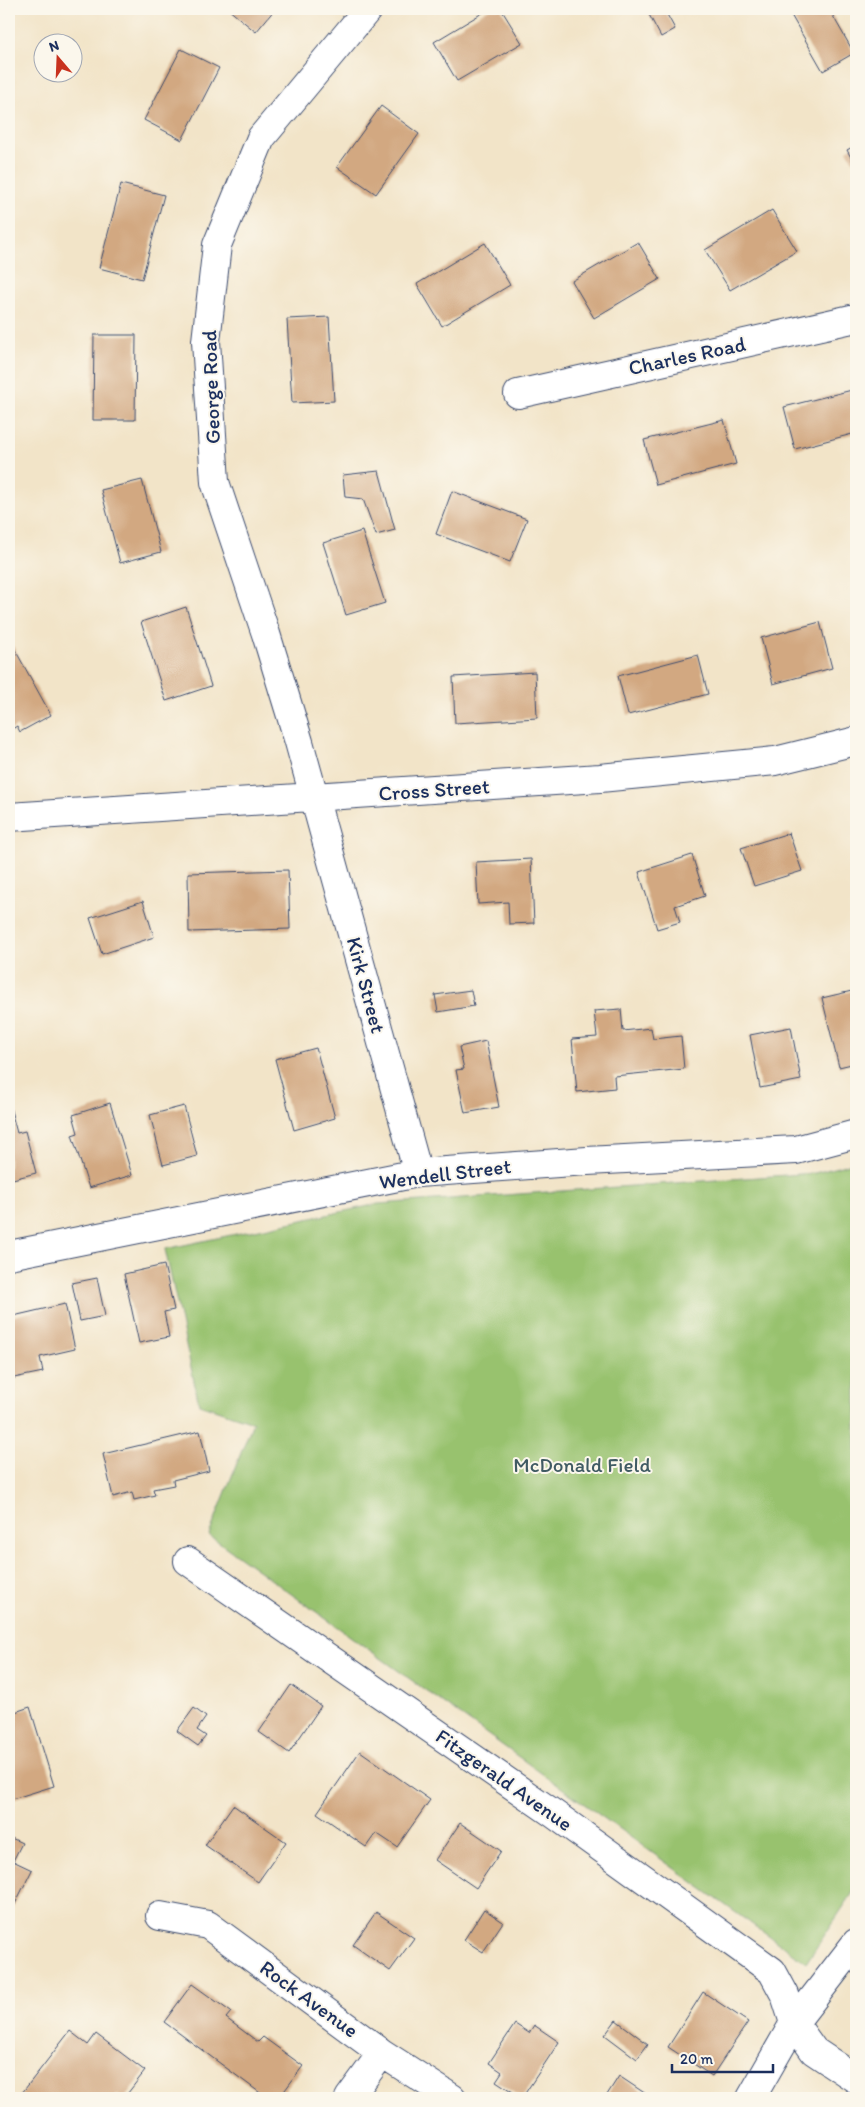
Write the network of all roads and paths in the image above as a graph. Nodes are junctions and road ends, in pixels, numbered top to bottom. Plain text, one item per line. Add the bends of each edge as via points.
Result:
1 (368, 9) edge
2 (856, 318) edge
3 (518, 394) dead end
4 (856, 741) edge
5 (314, 797) junction
6 (9, 817) edge
7 (856, 1134) edge
8 (418, 1173) junction
9 (9, 1255) edge
10 (188, 1561) dead end
11 (160, 1916) dead end
12 (856, 1943) edge
13 (794, 2023) junction
14 (382, 2052) junction
15 (856, 2078) edge
16 (349, 2098) edge
17 (452, 2098) edge
18 (751, 2098) edge

1 - 5 street, George Road via 261,138 217,245 206,341 215,482 269,643
2 - 3 street, Charles Road
4 - 5 street, Cross Street via 775,761 600,778
5 - 6 street, Cross Street
5 - 8 street, Kirk Street
7 - 8 street, Wendell Street via 796,1150
8 - 9 street, Wendell Street
10 - 13 street, Fitzgerald Avenue via 554,1814 772,1971 785,1995
11 - 14 street, Rock Avenue via 208,1924
12 - 13 street
13 - 15 street, Fitzgerald Avenue via 814,2051
13 - 18 street
14 - 16 street
14 - 17 street, Rock Avenue

